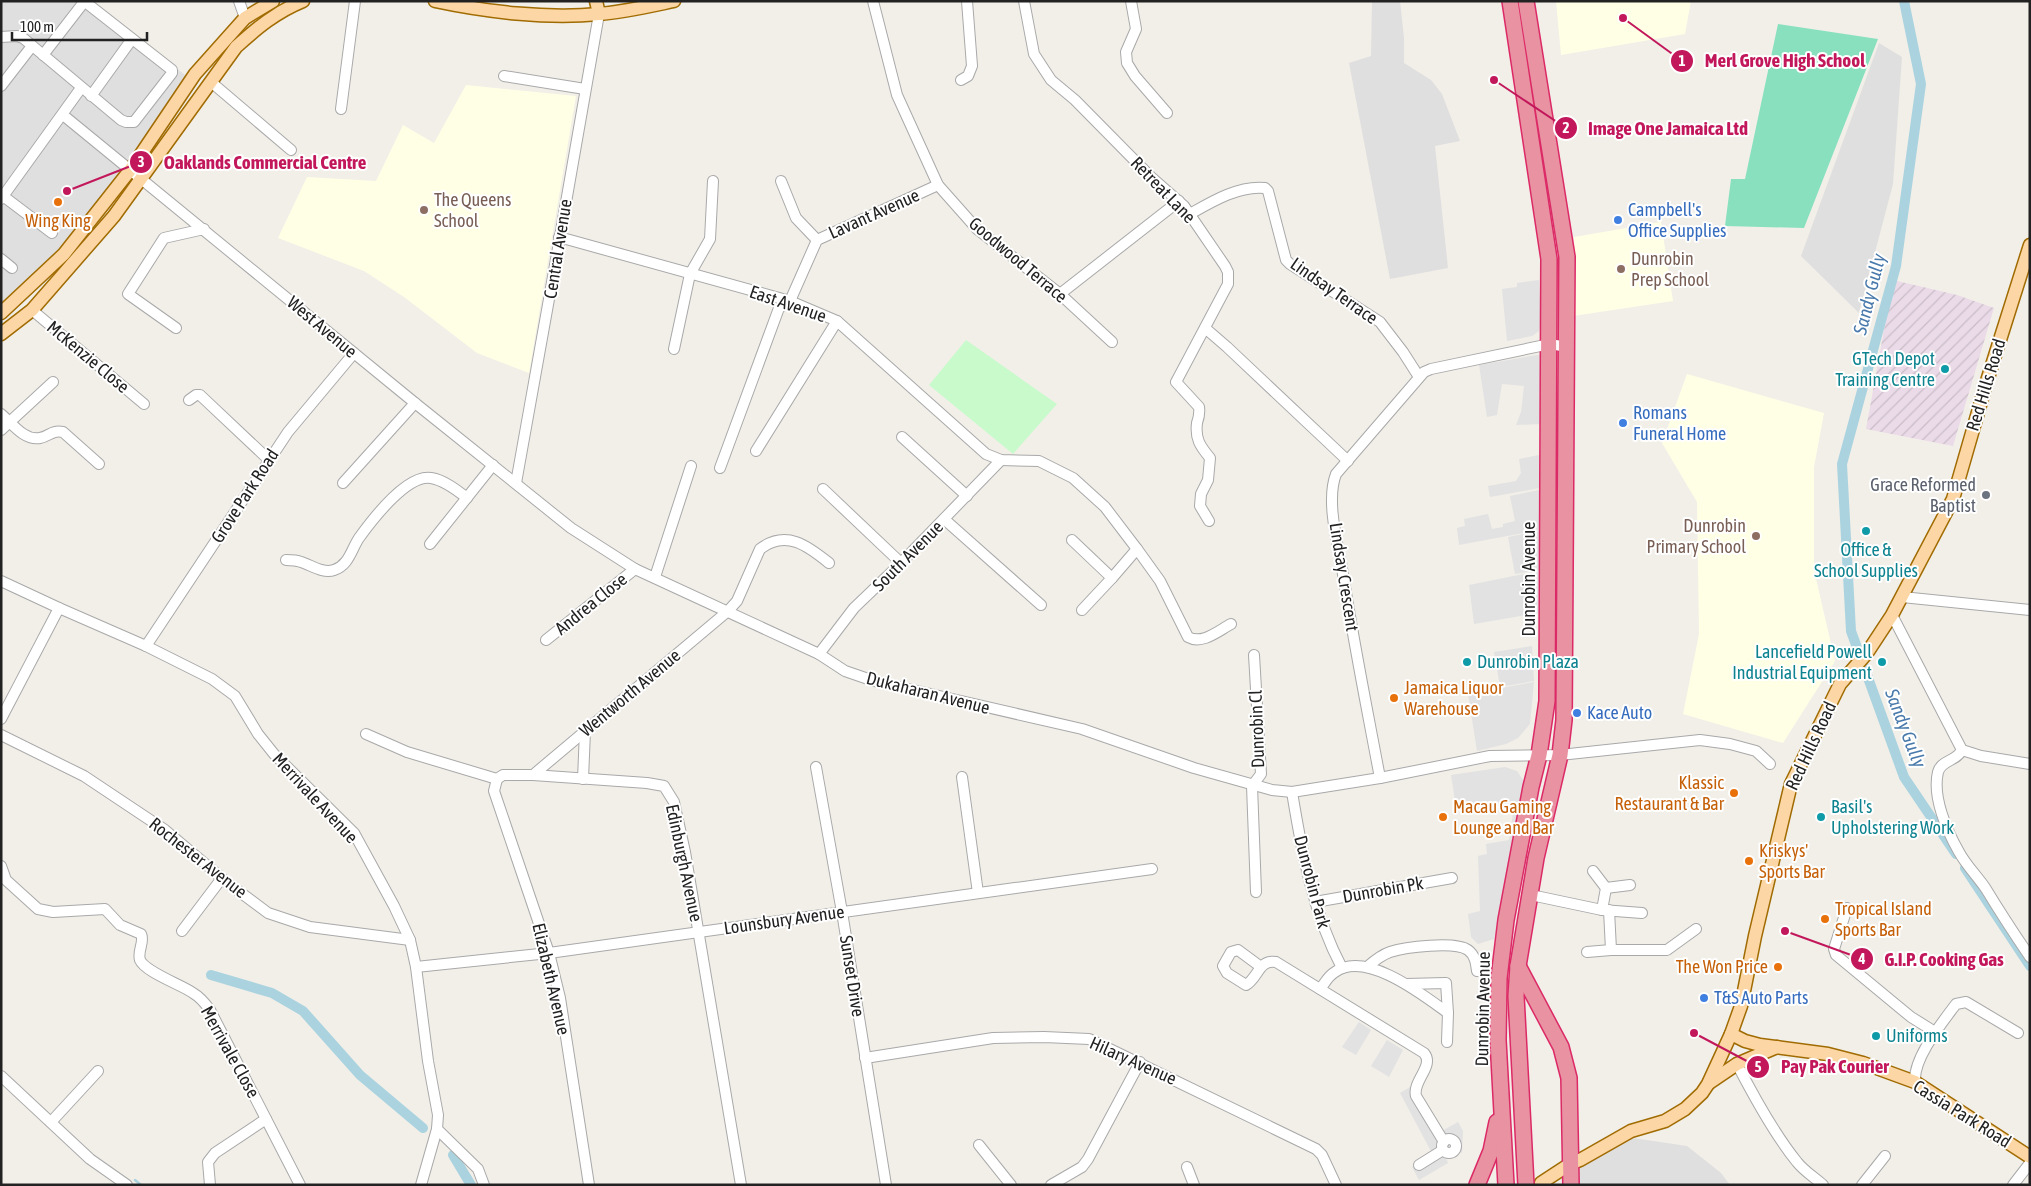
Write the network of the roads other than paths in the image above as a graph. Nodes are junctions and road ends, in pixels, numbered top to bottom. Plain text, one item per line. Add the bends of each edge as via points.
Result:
1 (84, 1) edge
2 (239, 1) edge
3 (273, 1) edge
4 (303, 1) edge
5 (355, 1) edge
6 (435, 1) edge
7 (596, 1) edge
8 (674, 1) edge
9 (873, 1) edge
10 (967, 1) edge
11 (1024, 1) edge
12 (1131, 1) edge
13 (1510, 1) edge
14 (1526, 1) edge
15 (599, 14) junction
16 (245, 18) junction
17 (1, 37) edge
18 (132, 39) junction
19 (32, 46) junction
20 (43, 55) junction
21 (504, 76) dead end
22 (962, 80) dead end
23 (211, 82) junction
24 (1, 86) edge
25 (82, 88) junction
26 (585, 89) junction
27 (90, 96) junction
28 (341, 109) dead end
29 (1167, 113) dead end
30 (63, 115) junction
31 (291, 150) dead end
32 (131, 169) junction
33 (143, 179) junction
34 (713, 181) dead end
35 (781, 181) dead end
36 (938, 185) junction
37 (2, 197) edge
38 (1179, 201) junction
39 (1190, 214) junction
40 (204, 230) junction
41 (52, 233) dead end
42 (559, 238) junction
43 (816, 240) junction
44 (2030, 245) edge
45 (1, 259) edge
46 (2026, 266) edge
47 (12, 268) dead end
48 (690, 274) junction
49 (1060, 294) junction
50 (790, 301) junction
51 (32, 310) junction
52 (1, 313) edge
53 (837, 321) junction
54 (176, 328) dead end
55 (1205, 328) junction
56 (1, 334) edge
57 (1112, 342) dead end
58 (1550, 344) junction
59 (1566, 347) junction
60 (674, 350) dead end
61 (354, 353) junction
62 (1419, 377) junction
63 (53, 382) dead end
64 (189, 400) dead end
65 (415, 403) junction
66 (144, 404) dead end
67 (1, 414) edge
68 (10, 422) junction
69 (1, 430) edge
70 (902, 437) dead end
71 (756, 451) dead end
72 (269, 460) junction
73 (1000, 460) junction
74 (1348, 461) junction
75 (99, 464) dead end
76 (493, 465) junction
77 (690, 466) dead end
78 (720, 468) dead end
79 (343, 483) dead end
80 (516, 483) junction
81 (823, 489) dead end
82 (967, 496) junction
83 (467, 498) junction
84 (944, 520) junction
85 (1209, 521) dead end
86 (1072, 540) dead end
87 (430, 544) dead end
88 (1137, 549) junction
89 (286, 560) dead end
90 (828, 563) dead end
91 (901, 563) junction
92 (635, 569) junction
93 (655, 577) junction
94 (1112, 578) junction
95 (1, 581) edge
96 (1902, 597) junction
97 (1040, 605) dead end
98 (59, 608) junction
99 (1082, 610) dead end
100 (2030, 610) edge
101 (728, 611) junction
102 (1892, 615) junction
103 (1231, 624) dead end
104 (546, 640) dead end
105 (146, 646) junction
106 (819, 654) junction
107 (1254, 655) dead end
108 (1, 719) edge
109 (585, 731) junction
110 (366, 734) dead end
111 (1, 735) edge
112 (1962, 750) junction
113 (1539, 755) junction
114 (1560, 755) junction
115 (1770, 764) dead end
116 (2030, 764) edge
117 (816, 767) dead end
118 (533, 775) junction
119 (962, 777) dead end
120 (1380, 778) junction
121 (497, 779) junction
122 (583, 779) junction
123 (1252, 786) junction
124 (1292, 792) junction
125 (1, 866) edge
126 (1152, 869) dead end
127 (1593, 871) dead end
128 (222, 878) junction
129 (1452, 878) dead end
130 (1630, 885) dead end
131 (1606, 888) junction
132 (1256, 892) dead end
133 (978, 893) junction
134 (1532, 895) junction
135 (1315, 902) junction
136 (1847, 908) dead end
137 (1606, 910) junction
138 (842, 912) junction
139 (1642, 913) dead end
140 (1696, 929) dead end
141 (182, 931) dead end
142 (698, 932) junction
143 (410, 940) junction
144 (1611, 950) junction
145 (1587, 952) dead end
146 (549, 953) junction
147 (2030, 957) edge
148 (1518, 966) junction
149 (416, 967) junction
150 (1261, 967) dead end
151 (1367, 967) junction
152 (1342, 968) junction
153 (1477, 971) dead end
154 (1406, 984) junction
155 (1320, 990) junction
156 (1448, 1013) junction
157 (1935, 1032) junction
158 (2018, 1033) dead end
159 (1731, 1034) junction
160 (1745, 1041) junction
161 (1447, 1042) dead end
162 (1777, 1047) junction
163 (865, 1058) junction
164 (1720, 1058) junction
165 (1140, 1062) junction
166 (1737, 1064) junction
167 (98, 1071) dead end
168 (1, 1076) edge
169 (1915, 1082) junction
170 (1708, 1084) junction
171 (1501, 1096) junction
172 (266, 1119) junction
173 (51, 1122) junction
174 (437, 1129) junction
175 (979, 1145) dead end
176 (1885, 1156) dead end
177 (2030, 1157) edge
178 (1570, 1164) junction
179 (2030, 1164) edge
180 (1419, 1166) dead end
181 (1187, 1167) dead end
182 (1531, 1182) edge
183 (128, 1185) edge
184 (210, 1185) edge
185 (300, 1185) edge
186 (421, 1185) edge
187 (484, 1185) edge
188 (589, 1185) edge
189 (741, 1185) edge
190 (886, 1185) edge
191 (1010, 1185) edge
192 (1051, 1185) edge
193 (1194, 1185) edge
194 (1336, 1185) edge
195 (1477, 1185) edge
196 (1506, 1185) edge
197 (1571, 1185) edge
198 (1824, 1185) edge
199 (1862, 1185) edge
200 (2013, 1185) edge

1 - 18 street
1 - 20 street
2 - 16 street
3 - 16 main road
4 - 23 main road via 283,9 252,32
5 - 28 street
6 - 15 main road via 498,11
7 - 15 main road
8 - 15 main road
9 - 36 street, Goodwood Terrace via 898,95
10 - 22 street via 972,66 971,72
11 - 38 street, Retreat Lane via 1034,54 1051,80
12 - 29 street via 1136,29 1126,52 1127,62
13 - 58 highway, Dunrobin Avenue via 1549,259
14 - 59 highway, Dunrobin Avenue via 1567,257
15 - 26 street, Central Avenue
16 - 32 main road via 195,74
17 - 19 street via 17,36
18 - 27 street
18 - 27 street via 172,71 134,122 121,120
19 - 20 street
19 - 24 street
20 - 25 street
21 - 26 street
23 - 31 street
23 - 33 main road
25 - 27 street
25 - 30 street
26 - 42 street, Central Avenue
30 - 32 street, West Avenue
30 - 37 street
32 - 33 street, West Avenue
32 - 52 main road via 64,254
33 - 40 street, West Avenue
33 - 51 main road
34 - 48 street via 710,239
35 - 43 street via 796,218
36 - 43 street, Lavant Avenue
36 - 49 street, Goodwood Terrace via 977,229
37 - 41 street
38 - 39 street, Retreat Lane
38 - 49 street
39 - 55 street, Retreat Lane via 1228,272 1228,284
39 - 62 street, Lindsay Terrace via 1214,200 1265,188 1286,260 1380,322
40 - 54 street via 164,238 128,294
40 - 61 street, West Avenue
42 - 48 street, East Avenue
42 - 80 street, Central Avenue
43 - 50 street, Lavant Avenue
44 - 46 main road, Red Hills Road
45 - 47 street
46 - 96 main road, Red Hills Road via 1953,499
48 - 50 street, East Avenue
48 - 60 street
49 - 57 street, Goodwood Terrace
50 - 53 street, East Avenue
50 - 78 street, Lavant Avenue via 779,308
51 - 56 main road
51 - 66 street, McKenzie Close
53 - 71 street
53 - 73 street, East Avenue via 986,454
55 - 74 street
55 - 85 street, Retreat Lane via 1176,382 1199,407 1198,444 1210,458 1208,480 1201,494 1200,506
58 - 59 street, Lindsay Crescent
58 - 62 street, Lindsay Crescent via 1431,369
58 - 113 highway, Dunrobin Avenue via 1547,701
59 - 114 highway, Dunrobin Avenue via 1565,678
61 - 65 street, West Avenue
61 - 72 street, Grove Park Road via 288,432
62 - 74 street, Lindsay Crescent
63 - 68 street
64 - 72 street via 200,395
65 - 76 street, West Avenue
65 - 79 street
67 - 68 street
68 - 69 street
68 - 75 street via 32,438 41,438 55,431 63,432
70 - 82 street
72 - 105 street, Grove Park Road
73 - 82 street, South Avenue
73 - 88 street via 1039,461 1073,478 1105,507
74 - 120 street, Lindsay Crescent via 1336,474 1332,494 1349,616
76 - 80 street, West Avenue
76 - 83 street
77 - 93 street
80 - 92 street, Dukaharan Avenue via 571,528
81 - 91 street
82 - 84 street, South Avenue
83 - 87 street
83 - 89 street via 432,478 416,480 385,506 358,539 341,567 327,572 300,561
84 - 91 street, South Avenue
84 - 97 street
86 - 94 street
88 - 94 street
88 - 103 street via 1160,581 1188,637 1201,640
90 - 101 street, Wentworth Avenue via 798,542 786,540 766,545 760,549 737,601
91 - 106 street, South Avenue via 854,608
92 - 93 street, Dukaharan Avenue
92 - 104 street, Andrea Close
93 - 101 street, Dukaharan Avenue
94 - 99 street
95 - 98 street, Merrivale Avenue
96 - 100 street
96 - 102 main road, Red Hills Road
98 - 105 street, Merrivale Avenue
98 - 108 street
101 - 106 street, Dukaharan Avenue
101 - 109 street, Wentworth Avenue
102 - 112 street
102 - 159 main road, Red Hills Road via 1867,653 1840,684 1791,784 1741,1006
105 - 143 street, Merrivale Avenue via 212,679 236,696 274,754 354,833
106 - 123 street, Dukaharan Avenue via 845,671 874,681 1082,729
107 - 123 street, Dunrobin Cl via 1261,774
109 - 118 street, Wentworth Avenue
109 - 122 street
110 - 121 street, Edinburgh Avenue via 407,752
111 - 128 street, Rochester Avenue via 84,776 165,830
112 - 116 street
112 - 147 street via 1958,757 1938,769 1940,811 1959,854
113 - 114 street
113 - 120 street via 1490,756
113 - 171 highway, Dunrobin Avenue via 1506,920 1499,978
114 - 115 street via 1700,740 1756,751
114 - 134 highway, Dunrobin Avenue via 1536,858
117 - 138 street, Sunset Drive
118 - 121 street, Edinburgh Avenue via 503,775
118 - 122 street, Edinburgh Avenue
119 - 133 street
120 - 124 street, Dukaharan Avenue
121 - 146 street, Elizabeth Avenue via 494,791
122 - 142 street, Edinburgh Avenue via 664,786 674,802
123 - 124 street, Dukaharan Avenue
123 - 132 street, Dunrobin Cl
124 - 135 street, Dunrobin Park
125 - 172 street, Merrivale Close via 6,880 38,909 53,912 105,909 120,925 141,934 139,954 144,966 203,1001
126 - 133 street, Lounsbury Avenue
127 - 131 street
128 - 141 street
128 - 143 street, Rochester Avenue via 268,912 310,928
129 - 135 street, Dunrobin Pk
130 - 131 street
131 - 137 street
133 - 138 street, Lounsbury Avenue
134 - 137 street
134 - 148 highway, Dunrobin Avenue
135 - 152 street, Dunrobin Park
136 - 157 street via 1834,949 1836,955 1911,1017
137 - 139 street
137 - 144 street
138 - 142 street, Lounsbury Avenue
138 - 163 street, Sunset Drive
140 - 144 street via 1667,950
142 - 146 street, Lounsbury Avenue
142 - 189 street, Edinburgh Avenue
143 - 149 street, Merrivale Avenue
144 - 145 street
146 - 149 street, Lounsbury Avenue
146 - 188 street, Elizabeth Avenue via 560,998
148 - 178 highway via 1561,1047 1569,1078
148 - 182 highway, Dunrobin Avenue via 1516,996
149 - 174 street, Merrivale Avenue via 438,1115
150 - 155 street via 1267,962 1276,962
151 - 152 street
151 - 153 street via 1390,952 1451,945 1468,950 1476,962
151 - 154 street
152 - 155 street via 1328,977
154 - 156 street
154 - 156 street via 1446,983
155 - 180 street via 1427,1056 1428,1063 1414,1091 1443,1146
156 - 161 street
157 - 158 street via 1956,1004 1966,1002
157 - 169 street via 1914,1072
159 - 160 main road, Cassia Park Road
159 - 164 main road, Red Hills Road
160 - 162 main road, Cassia Park Road
160 - 166 main road
162 - 166 main road
162 - 169 main road, Cassia Park Road via 1828,1054
163 - 165 street, Hilary Avenue via 993,1038 1044,1037 1093,1040
163 - 190 street, Sunset Drive
164 - 166 main road
164 - 170 main road, Red Hills Road
165 - 192 street via 1088,1160
165 - 194 street, Hilary Avenue via 1316,1149
166 - 170 main road
166 - 198 street via 1790,1152
167 - 173 street
168 - 173 street
169 - 177 main road, Cassia Park Road
170 - 178 main road, Red Hills Road via 1702,1093 1665,1121 1631,1131
171 - 195 highway via 1491,1151
171 - 196 highway, Dunrobin Avenue
172 - 184 street via 214,1153 208,1162
172 - 185 street, Merrivale Close
173 - 183 street via 90,1159
174 - 186 street, Merrivale Avenue
174 - 187 street via 478,1168
175 - 191 street
176 - 199 street
178 - 182 main road, Red Hills Road
178 - 197 highway
179 - 200 street
181 - 193 street

